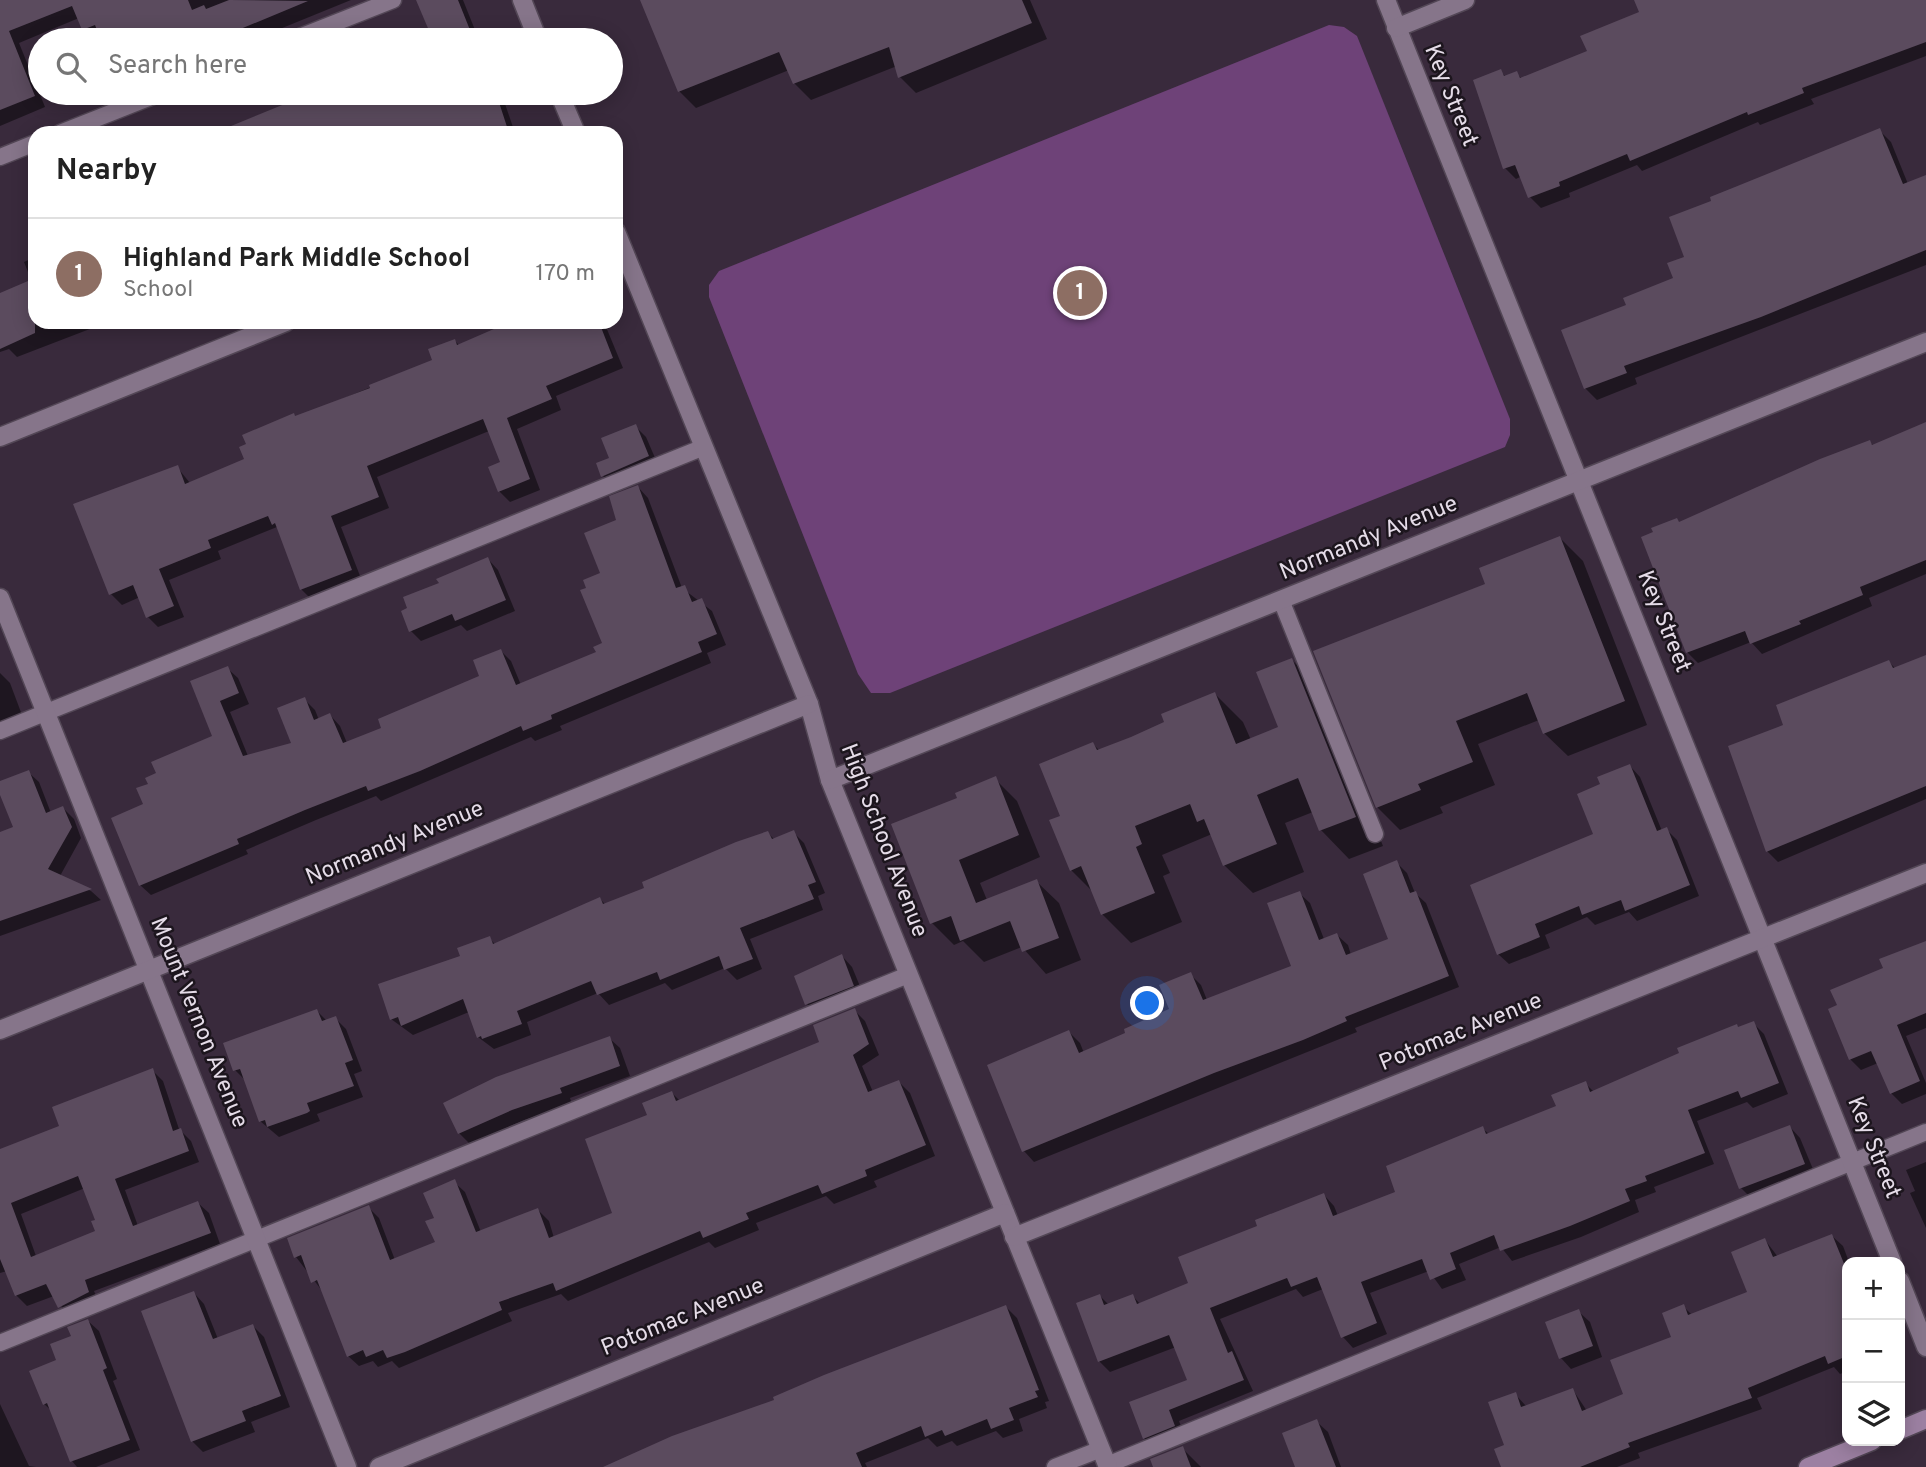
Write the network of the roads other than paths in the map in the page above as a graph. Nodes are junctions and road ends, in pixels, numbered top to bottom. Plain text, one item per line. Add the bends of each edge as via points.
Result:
1 (393, 0) edge
2 (522, 0) edge
3 (1386, 0) edge
4 (1465, 0) edge
5 (322, 28) edge
6 (533, 28) edge
7 (1396, 28) junction
8 (131, 105) edge
9 (564, 105) edge
10 (78, 126) edge
11 (573, 126) edge
12 (28, 146) edge
13 (0, 157) edge
14 (623, 249) edge
15 (269, 329) edge
16 (1926, 342) edge
17 (0, 437) edge
18 (704, 447) junction
19 (1581, 481) junction
20 (0, 598) edge
21 (1281, 600) junction
22 (808, 704) junction
23 (46, 712) junction
24 (0, 731) edge
25 (830, 780) junction
26 (1375, 834) dead end
27 (1926, 873) edge
28 (1763, 939) junction
29 (150, 969) junction
30 (908, 975) junction
31 (0, 1030) edge
32 (1926, 1132) edge
33 (1852, 1162) junction
34 (1005, 1213) junction
35 (1014, 1237) junction
36 (257, 1239) junction
37 (1890, 1257) edge
38 (1905, 1294) edge
39 (0, 1343) edge
40 (1926, 1347) edge
41 (1926, 1419) edge
42 (1905, 1428) edge
43 (1860, 1446) edge
44 (1105, 1460) edge
45 (347, 1467) edge
46 (379, 1467) edge
47 (1055, 1467) edge
48 (1808, 1467) edge

1 - 5 lane
2 - 6 street
3 - 7 street, Key Street
4 - 7 street
7 - 19 street, Key Street
8 - 10 lane
9 - 11 street
12 - 13 lane
14 - 18 street, High School Avenue
15 - 17 street
16 - 19 street, Normandy Avenue
18 - 22 street, High School Avenue
18 - 23 lane
19 - 21 street, Normandy Avenue
19 - 28 street, Key Street
20 - 23 street, Mount Vernon Avenue
21 - 25 street, Normandy Avenue
21 - 26 lane
22 - 25 street, High School Avenue
22 - 29 street, Normandy Avenue
23 - 24 lane
23 - 29 street, Mount Vernon Avenue
25 - 30 street, High School Avenue
27 - 28 street, Potomac Avenue
28 - 33 street, Key Street
28 - 35 street, Potomac Avenue
29 - 31 street, Normandy Avenue
29 - 36 street, Mount Vernon Avenue
30 - 34 street, High School Avenue
30 - 36 lane
32 - 33 lane
33 - 37 street, Key Street
33 - 44 lane
34 - 35 street, High School Avenue
34 - 46 street, Potomac Avenue
35 - 44 street, High School Avenue
36 - 39 lane
36 - 45 street, Mount Vernon Avenue
38 - 40 street
41 - 42 main road
43 - 48 main road
44 - 47 lane

